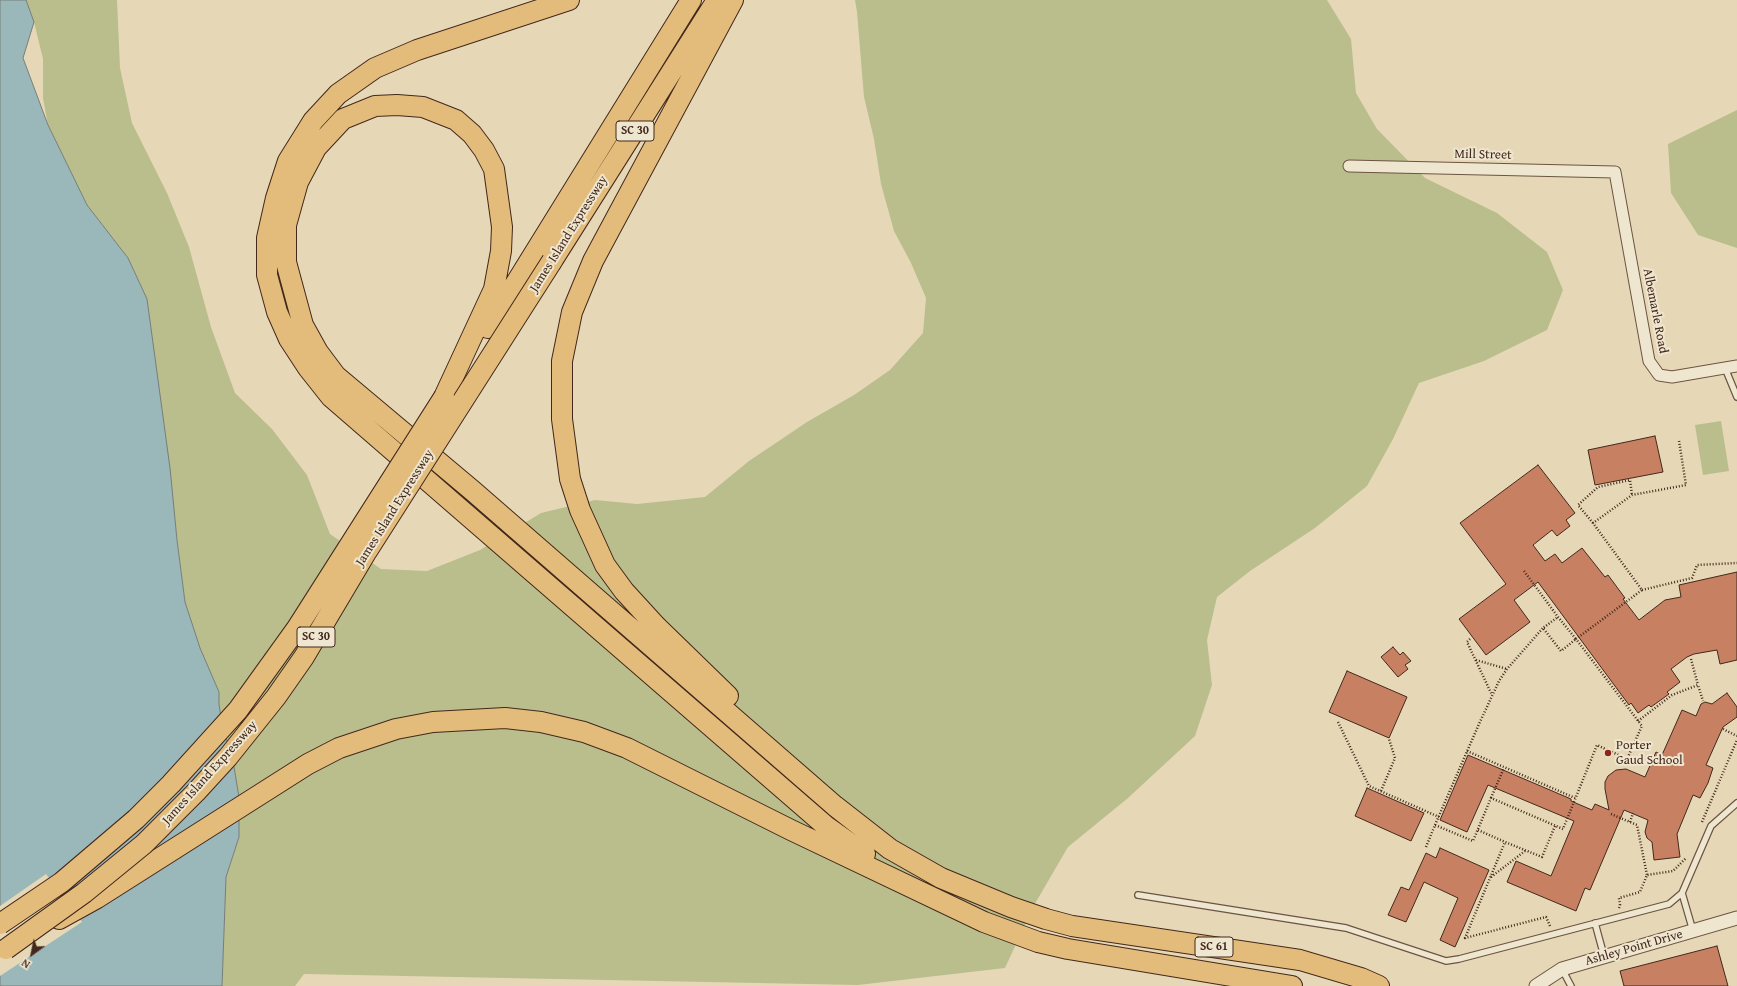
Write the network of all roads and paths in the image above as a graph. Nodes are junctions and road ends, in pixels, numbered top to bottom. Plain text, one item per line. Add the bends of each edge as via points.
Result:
1 (569, 0) edge
2 (691, 0) edge
3 (717, 0) edge
4 (733, 0) edge
5 (1349, 166) dead end
6 (1615, 172) joint
7 (1737, 366) edge
8 (1725, 368) junction
9 (444, 397) junction
10 (1737, 397) edge
11 (1678, 441) dead end
12 (1632, 495) junction
13 (1593, 523) junction
14 (1737, 563) edge
15 (1524, 571) dead end
16 (1642, 590) junction
17 (1558, 616) junction
18 (1543, 628) junction
19 (1470, 639) dead end
20 (1576, 639) junction
21 (1475, 660) junction
22 (1691, 660) dead end
23 (1507, 669) junction
24 (1698, 685) junction
25 (1492, 695) junction
26 (1703, 701) dead end
27 (1638, 721) junction
28 (1338, 722) dead end
29 (1723, 729) dead end
30 (1737, 736) edge
31 (1390, 739) dead end
32 (1737, 740) edge
33 (1466, 751) junction
34 (1504, 768) junction
35 (1381, 791) junction
36 (1491, 798) junction
37 (1575, 798) junction
38 (1737, 803) edge
39 (835, 806) junction
40 (1633, 813) dead end
41 (1611, 814) dead end
42 (1439, 817) junction
43 (1630, 822) junction
44 (1701, 824) dead end
45 (1435, 825) junction
46 (1556, 826) junction
47 (1478, 830) junction
48 (1506, 842) junction
49 (1426, 847) dead end
50 (1526, 851) junction
51 (1689, 852) dead end
52 (1647, 875) junction
53 (1490, 878) junction
54 (1682, 893) junction
55 (1138, 895) dead end
56 (941, 901) junction
57 (1618, 910) dead end
58 (1737, 918) edge
59 (1595, 923) junction
60 (0, 924) edge
61 (1552, 928) dead end
62 (1693, 931) junction
63 (3, 951) edge
64 (1604, 956) junction
65 (1562, 969) junction
66 (1292, 986) edge
67 (1379, 986) edge
68 (1536, 986) edge
69 (1571, 986) edge

1 - 56 highway, bridge via 417,50 375,68 338,94 313,121 288,161 276,198 267,238 268,275 277,312 293,345 331,397 827,827 869,858
2 - 9 highway, James Island Expressway / SC 30
3 - 63 highway, James Island Expressway / SC 30, bridge via 372,545 304,657 276,697 228,757 144,844 84,893
4 - 39 highway via 600,247 572,312 562,361 562,419 570,479 580,510 606,565 624,591
5 - 6 street, Mill Street
6 - 8 street, Albemarle Road via 1649,361 1659,375 1672,377
7 - 8 street, Albemarle Road
8 - 10 lane
9 - 39 highway, bridge via 494,289 501,251 502,227 494,169 472,134 456,120 423,107 397,104 374,106 343,119 316,148 298,182 286,225 286,262 293,290 302,325 318,352 336,376 473,491
9 - 60 highway, James Island Expressway / SC 30, bridge via 297,628 238,710 136,819 62,882
11 - 12 path via 1686,485
12 - 13 path
12 - 13 path via 1630,480 1598,487 1578,505
13 - 16 path
14 - 16 path via 1697,566 1692,578
15 - 17 path
16 - 20 path
17 - 18 path
17 - 20 path
18 - 20 path via 1561,651
18 - 23 path
19 - 21 path via 1467,642
20 - 27 path
21 - 23 path
21 - 25 path
22 - 24 path
23 - 25 path
24 - 26 path
24 - 27 path via 1672,695
25 - 33 path
27 - 37 path via 1642,726 1627,759 1597,746
28 - 35 path via 1369,786
29 - 30 path
31 - 35 path via 1395,758
32 - 44 path
33 - 34 path
33 - 42 path
34 - 36 path
34 - 37 path
35 - 42 path
36 - 46 path
36 - 47 path
37 - 46 path via 1563,829
38 - 54 lane via 1711,826
39 - 67 highway, SC 61 via 890,849 941,878 1046,919 1072,926 1300,960
40 - 43 path
41 - 43 path
42 - 45 path
43 - 52 path via 1636,825
45 - 47 path via 1473,841
45 - 49 path
46 - 50 path via 1542,857
47 - 48 path
48 - 50 path
48 - 53 path
50 - 53 path
51 - 52 path via 1686,859 1673,871
52 - 57 path via 1640,892 1618,898
53 - 61 path via 1465,938 1546,917 1548,925
54 - 59 lane via 1669,904
54 - 62 lane
55 - 59 lane via 1346,928 1446,961
56 - 63 highway, bridge via 784,827 627,748 584,732 541,722 505,718 464,719 396,729 339,748 308,764 97,898
56 - 66 highway, SC 61 via 984,922 1038,942
58 - 62 street, Ashley Point Drive
59 - 64 lane
62 - 64 street, Ashley Point Drive
64 - 65 street, Ashley Point Drive
65 - 68 street, Ashley Point Drive
65 - 69 lane

